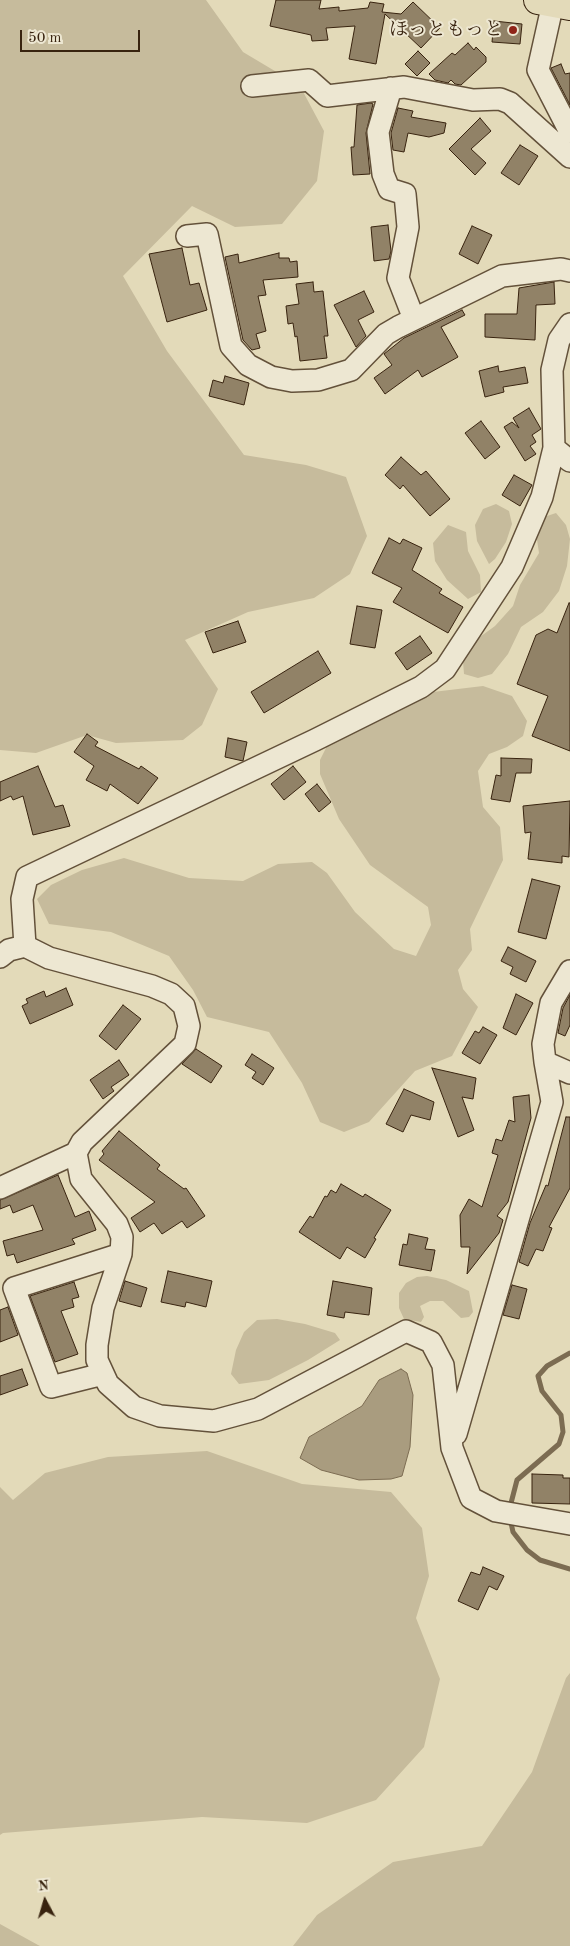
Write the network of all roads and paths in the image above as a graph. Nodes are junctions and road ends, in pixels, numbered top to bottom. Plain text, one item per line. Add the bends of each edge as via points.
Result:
1 (554, 3) edge
2 (252, 86) dead end
3 (391, 88) junction
4 (570, 132) edge
5 (570, 157) edge
6 (187, 236) dead end
7 (570, 271) edge
8 (414, 318) junction
9 (570, 324) edge
10 (562, 454) edge
11 (9, 950) edge
12 (570, 971) edge
13 (545, 1062) junction
14 (570, 1073) edge
15 (76, 1153) junction
16 (0, 1188) edge
17 (121, 1254) junction
18 (103, 1374) junction
19 (452, 1448) junction
20 (570, 1524) edge

1 - 4 street via 538,70
2 - 3 street via 309,80 327,96
3 - 5 street via 404,87 473,100 500,99 510,104
3 - 8 street via 378,132 383,174 389,189 405,194 408,227 398,278
6 - 8 street via 207,234 231,346 248,364 271,377 302,382 351,370 386,334
7 - 8 street via 561,269 502,276
9 - 10 street via 559,340 552,370
10 - 11 street via 512,568 444,669 421,687 315,740 27,877
11 - 15 street via 152,986 171,994 184,1006 189,1026 185,1044 82,1142
12 - 13 street via 551,1004 543,1044
13 - 14 street
13 - 19 street via 552,1102
15 - 16 street
15 - 17 street via 82,1179 117,1224 122,1237
17 - 18 street via 99,1326 97,1360
17 - 18 street via 14,1288 51,1387
18 - 19 street via 108,1384 134,1406 160,1416 214,1421 258,1409 406,1331 431,1342 443,1365
19 - 20 street via 471,1498 496,1511

